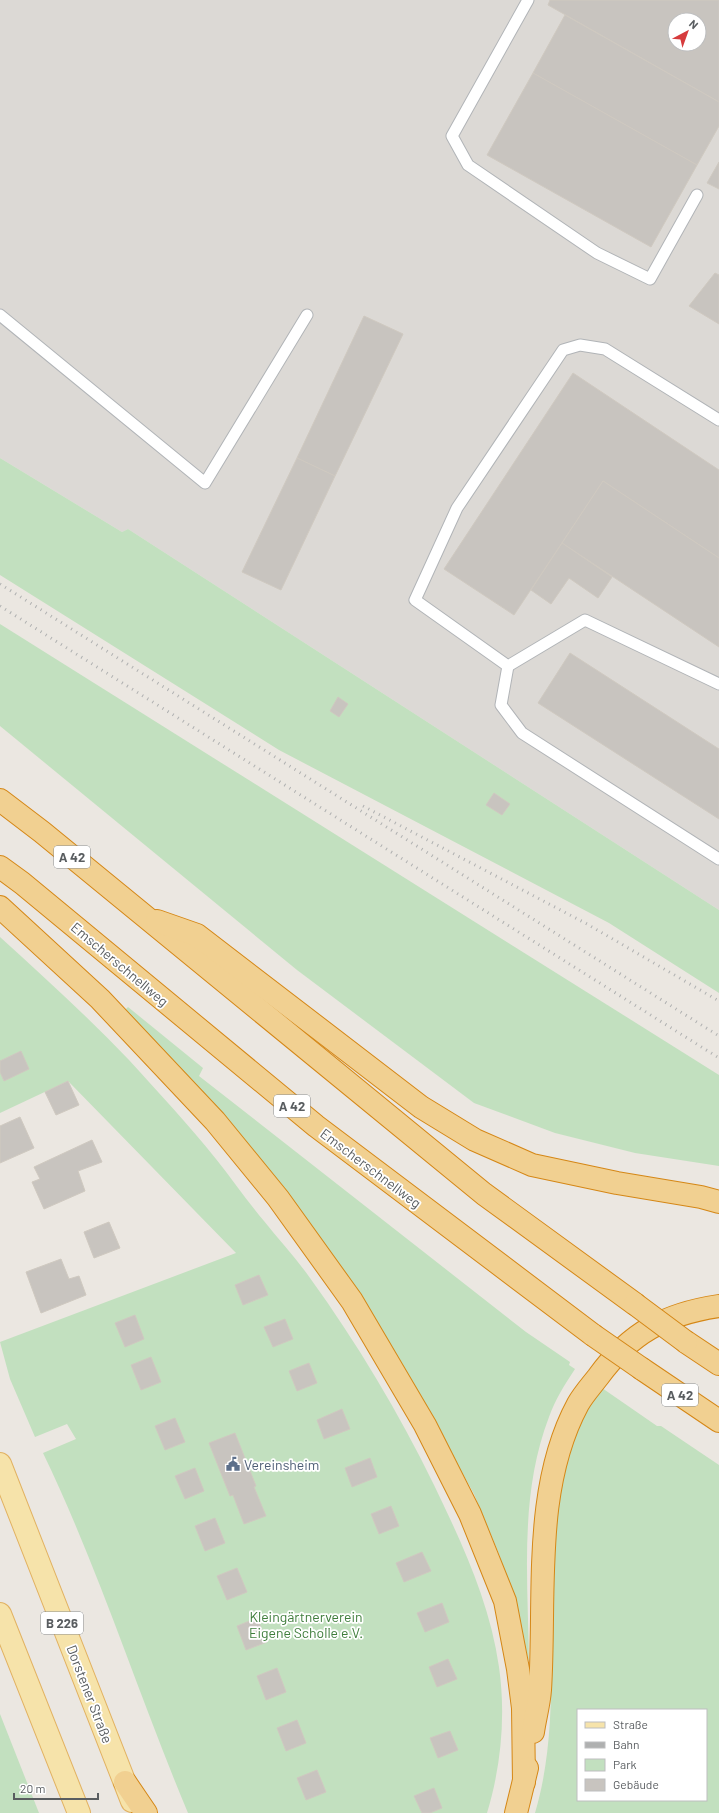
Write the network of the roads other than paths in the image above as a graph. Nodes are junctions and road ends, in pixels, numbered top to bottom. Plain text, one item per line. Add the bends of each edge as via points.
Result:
1 (528, 0) edge
2 (697, 196) dead end
3 (0, 315) edge
4 (307, 315) dead end
5 (719, 420) edge
6 (508, 666) junction
7 (719, 684) edge
8 (0, 800) edge
9 (719, 859) edge
10 (0, 867) edge
11 (0, 907) edge
12 (143, 916) junction
13 (719, 1202) edge
14 (719, 1306) edge
15 (719, 1364) edge
16 (719, 1421) edge
17 (0, 1464) edge
18 (0, 1614) edge
19 (125, 1782) junction
20 (524, 1782) junction
21 (79, 1813) edge
22 (137, 1813) edge
23 (146, 1813) edge
24 (516, 1813) edge

1 - 2 lane via 452,136 468,165 597,253 650,279
3 - 4 lane via 205,483
5 - 6 lane via 605,349 580,345 563,350 457,508 415,600
6 - 7 lane via 585,620
6 - 9 lane via 500,705 522,733
8 - 12 highway, A 42
10 - 16 highway, Emscherschnellweg / A 42, bridge via 316,1126 593,1335
11 - 20 highway via 100,999 215,1121 278,1198 356,1308 426,1425 470,1514 505,1601 523,1708
12 - 13 highway via 197,935 421,1107 475,1140 532,1165
12 - 15 highway, A 42, bridge via 484,1194
14 - 20 highway via 703,1308 664,1320 639,1334 611,1360 578,1404 562,1440 550,1484 542,1571 540,1692
17 - 19 main road, Dorstener Straße / B 226
18 - 21 main road
19 - 22 main road, Dorstener Straße / B 226
19 - 23 highway
20 - 24 highway

